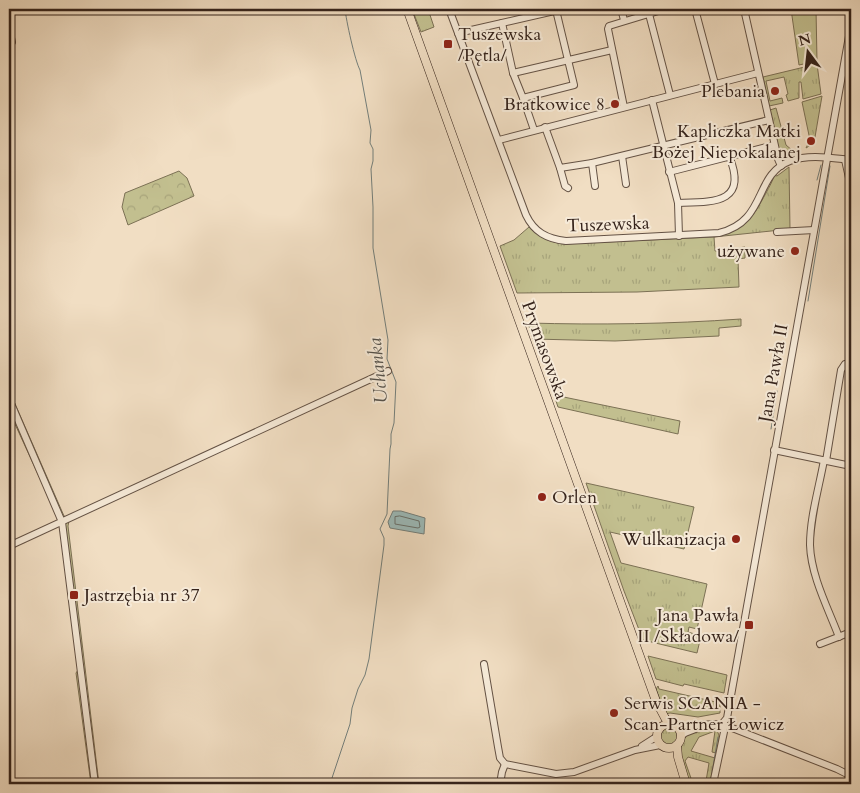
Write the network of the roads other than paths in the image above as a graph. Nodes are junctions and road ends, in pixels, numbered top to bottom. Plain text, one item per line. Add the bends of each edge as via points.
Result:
1 (407, 9) edge
2 (449, 9) edge
3 (622, 9) edge
4 (665, 9) edge
5 (695, 9) edge
6 (744, 9) edge
7 (559, 10) edge
8 (649, 14) junction
9 (624, 20) junction
10 (502, 24) junction
11 (851, 25) edge
12 (9, 29) edge
13 (458, 33) junction
14 (9, 43) edge
15 (612, 50) junction
16 (849, 52) edge
17 (568, 61) junction
18 (513, 73) junction
19 (758, 73) junction
20 (715, 84) junction
21 (670, 95) junction
22 (523, 98) junction
23 (652, 100) junction
24 (624, 107) junction
25 (769, 120) junction
26 (545, 127) junction
27 (533, 129) junction
28 (499, 140) junction
29 (774, 144) junction
30 (663, 146) junction
31 (622, 156) junction
32 (729, 156) junction
33 (848, 160) edge
34 (826, 163) junction
35 (592, 164) junction
36 (781, 166) junction
37 (560, 168) junction
38 (669, 172) junction
39 (626, 184) dead end
40 (595, 186) dead end
41 (851, 187) edge
42 (568, 188) dead end
43 (678, 203) junction
44 (814, 230) junction
45 (777, 232) dead end
46 (680, 236) junction
47 (851, 363) edge
48 (388, 371) dead end
49 (9, 399) edge
50 (774, 450) junction
51 (825, 461) junction
52 (851, 466) edge
53 (62, 522) junction
54 (851, 524) edge
55 (9, 546) edge
56 (851, 558) edge
57 (851, 632) edge
58 (839, 637) junction
59 (820, 644) dead end
60 (484, 664) dead end
61 (656, 701) junction
62 (722, 724) junction
63 (674, 726) junction
64 (704, 726) junction
65 (659, 728) junction
66 (681, 736) junction
67 (656, 737) junction
68 (678, 745) junction
69 (664, 747) junction
70 (635, 750) junction
71 (505, 764) junction
72 (682, 774) junction
73 (851, 776) edge
74 (95, 784) edge
75 (500, 784) edge
76 (686, 784) edge
77 (713, 784) edge

1 - 61 main road, Prymasowska
2 - 13 street, Tuszewska
3 - 9 street
4 - 8 street
5 - 20 street
6 - 19 street
7 - 10 street
7 - 17 street
8 - 9 street
8 - 21 street
9 - 15 street via 609,26
10 - 13 street
10 - 18 street
11 - 16 street, Jana Pawła II
12 - 14 street via 12,42
13 - 28 street, Tuszewska
15 - 17 street
15 - 24 street
16 - 34 street, Jana Pawła II
17 - 18 street
17 - 22 street via 574,85
18 - 22 street
19 - 20 street
19 - 25 street
20 - 21 street
21 - 23 street
22 - 27 street
23 - 24 street
23 - 30 street
24 - 26 street
25 - 29 street
25 - 30 street
26 - 27 street
26 - 37 street
27 - 28 street
28 - 46 street, Tuszewska via 526,215 534,229 548,238 566,241
29 - 32 street
29 - 36 street
30 - 31 street
30 - 38 street
31 - 35 street
31 - 39 street
32 - 38 street
32 - 43 street via 736,179 729,194 719,200
33 - 34 street
33 - 41 street
34 - 36 street via 801,158
34 - 44 street, Jana Pawła II
35 - 37 street
35 - 40 street
36 - 46 street, Tuszewska via 770,176 755,208 740,225 719,233
37 - 42 street
38 - 43 street
43 - 46 street
44 - 45 street
44 - 50 street, Jana Pawła II
47 - 51 street via 845,364 841,370
48 - 53 street
49 - 53 street
50 - 51 street
50 - 62 street, Jana Pawła II via 727,718
51 - 52 street
51 - 58 street via 810,546 813,566
53 - 55 street
53 - 74 street
54 - 56 street
57 - 58 street
58 - 59 street
60 - 71 street via 500,758
61 - 63 main road, Prymasowska via 664,718
61 - 65 main road, Prymasowska
62 - 64 street
62 - 73 street
62 - 77 street, Jana Pawła II via 724,732
63 - 64 street
63 - 65 main road via 666,724
63 - 66 main road
64 - 66 street
65 - 67 main road
66 - 68 main road
67 - 69 main road
67 - 70 street
68 - 69 main road
68 - 72 main road
69 - 70 street
69 - 72 main road
70 - 71 street via 564,774
71 - 75 street
72 - 76 main road

